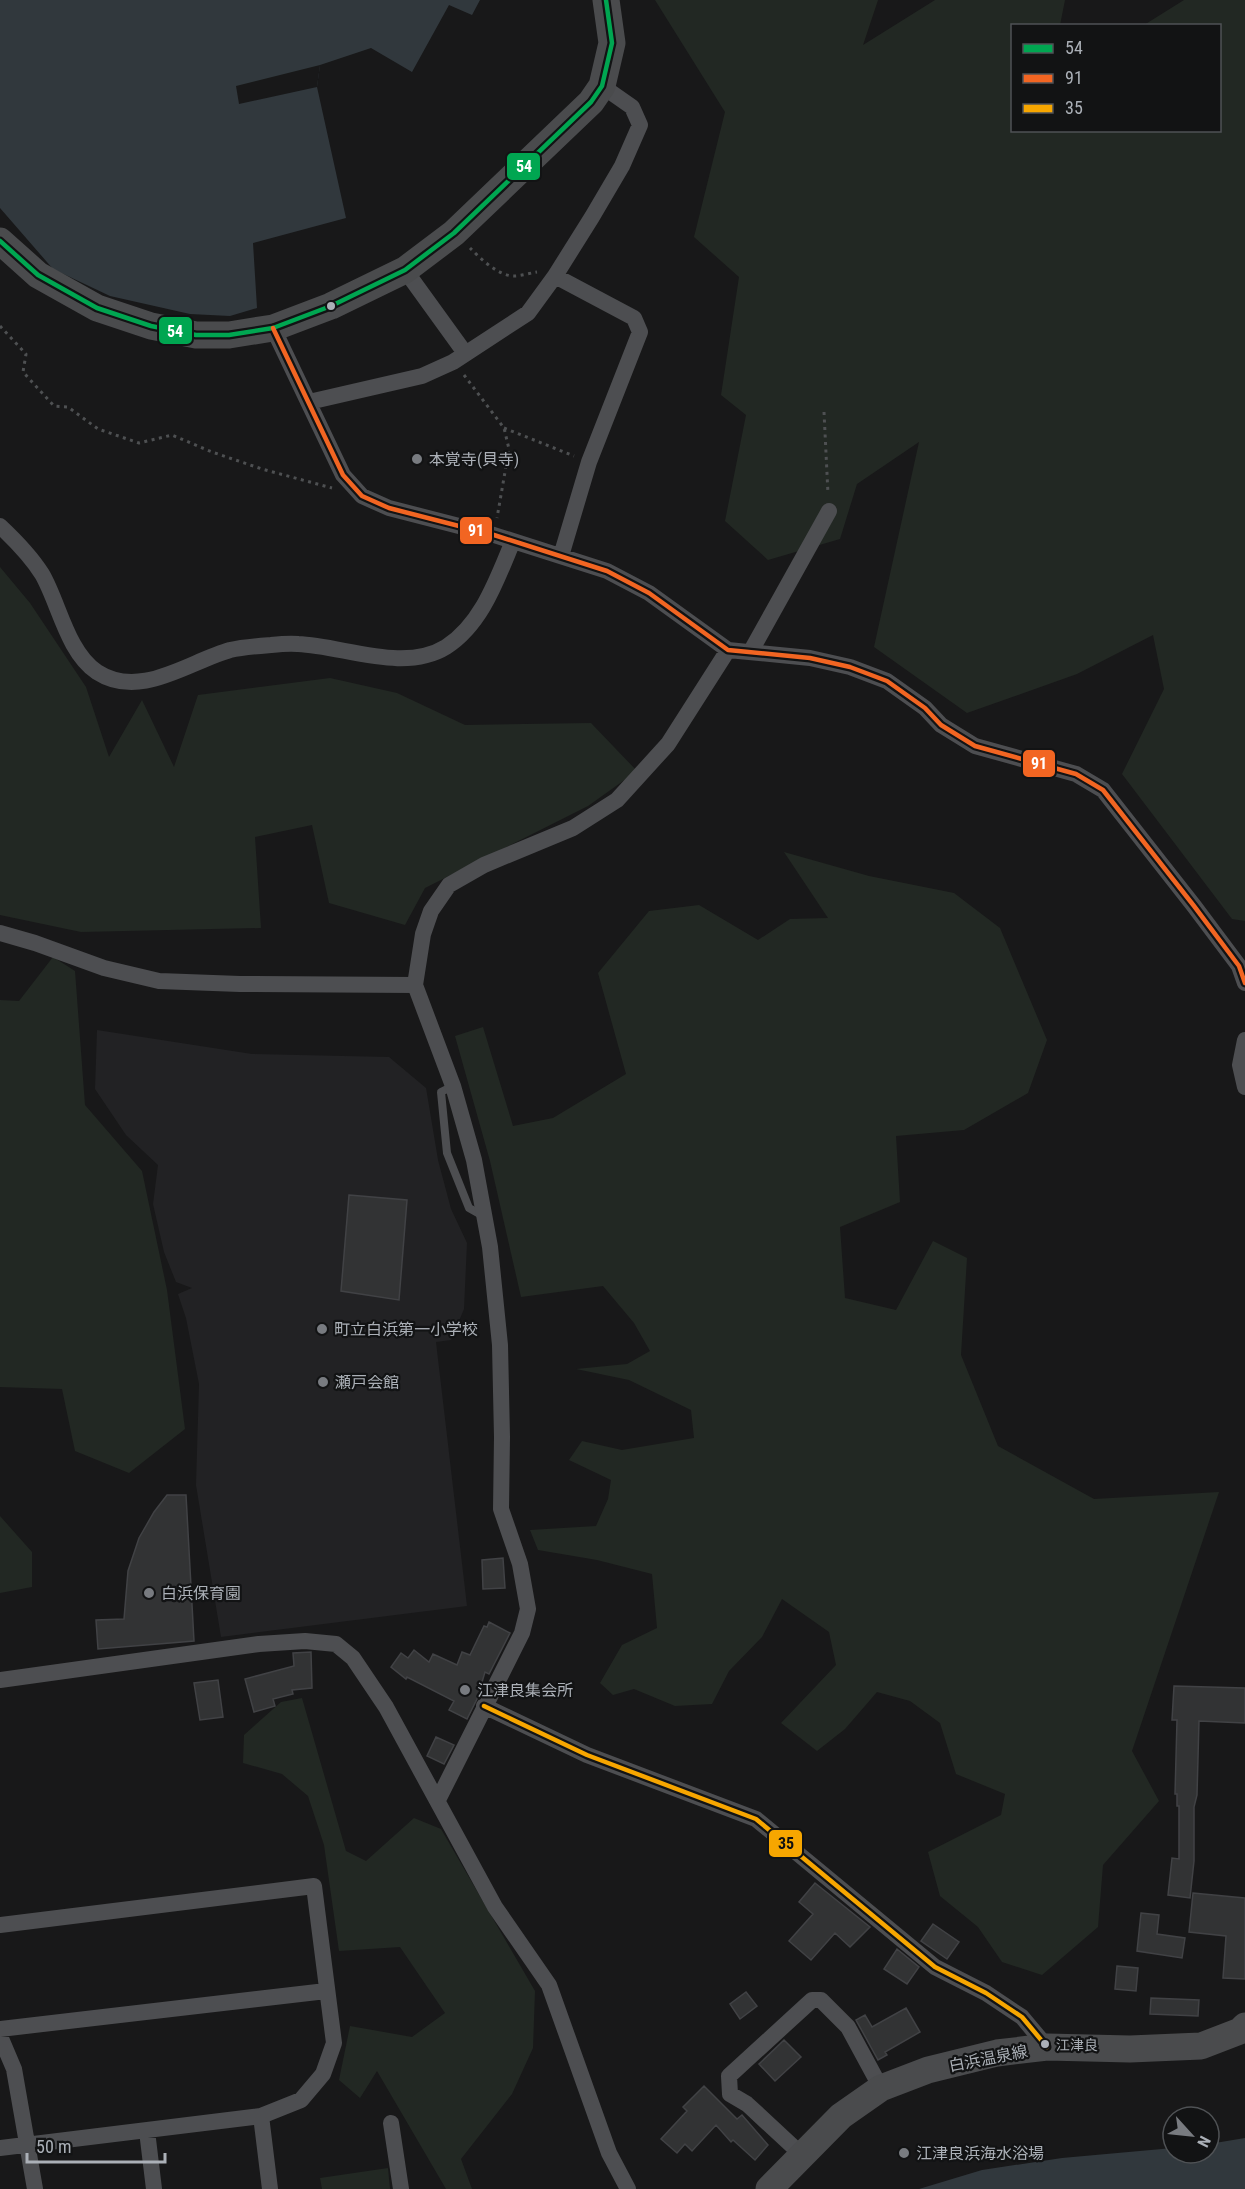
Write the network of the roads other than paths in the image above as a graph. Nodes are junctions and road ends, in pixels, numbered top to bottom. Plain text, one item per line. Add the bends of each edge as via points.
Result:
1 (606, 0) edge
2 (602, 86) junction
3 (0, 241) edge
4 (405, 270) junction
5 (555, 276) junction
6 (273, 328) junction
7 (459, 357) junction
8 (309, 402) junction
9 (829, 511) road end
10 (0, 526) edge
11 (513, 541) junction
12 (561, 556) junction
13 (728, 650) junction
14 (751, 651) junction
15 (0, 933) edge
16 (1245, 983) edge
17 (415, 985) junction
18 (1245, 1040) edge
19 (453, 1086) junction
20 (1245, 1087) edge
21 (485, 1218) junction
22 (0, 1680) edge
23 (484, 1706) junction
24 (438, 1800) junction
25 (0, 1925) edge
26 (326, 1990) junction
27 (1245, 2026) edge
28 (0, 2029) edge
29 (0, 2036) edge
30 (1047, 2047) junction
31 (880, 2088) junction
32 (261, 2116) junction
33 (391, 2123) dead end
34 (147, 2131) junction
35 (28, 2143) junction
36 (0, 2148) edge
37 (802, 2155) junction
38 (35, 2189) edge
39 (154, 2189) edge
40 (270, 2189) edge
41 (401, 2189) edge
42 (628, 2189) edge
43 (769, 2189) edge

1 - 2 main road via 612,43
2 - 4 main road via 583,110 454,233
2 - 5 street via 632,106 640,125 622,166
3 - 6 main road via 38,275 108,312 196,335
4 - 6 main road via 331,306
4 - 7 street
5 - 7 street via 528,313
5 - 12 street via 634,318 640,332 589,462
6 - 8 street
7 - 8 street via 422,376
8 - 11 street via 344,475 363,496 389,508
9 - 14 street
10 - 11 street via 42,575 80,654 97,672 124,684 154,679 231,650 271,645 298,644 397,659 419,658 445,647 470,625 489,598
11 - 12 street
12 - 13 street via 607,571 649,593
13 - 14 street
13 - 17 street via 668,744 617,800 573,828 484,865 449,885 431,911 423,934
14 - 16 street via 810,658 887,681 975,746 1076,774 1103,790 1239,966
15 - 17 street via 105,968 159,981
17 - 19 street
18 - 20 street via 1240,1065
19 - 21 street
19 - 21 lane via 441,1092 447,1153 469,1208
21 - 23 street via 500,1345 501,1509 520,1564 528,1609 522,1633
22 - 24 street via 259,1644 336,1644 353,1658 386,1707
23 - 24 street
23 - 30 street via 586,1755 756,1819 935,1967 1022,2017
24 - 42 street via 495,1907 549,1985 609,2153
25 - 26 street via 314,1886
26 - 28 street
26 - 32 street via 334,2043 323,2074 301,2100
27 - 30 main road, 白浜温泉線 via 1201,2046
29 - 35 street via 14,2068
30 - 31 main road, 白浜温泉線 via 997,2053 928,2070
31 - 37 main road, 白浜温泉線 via 841,2116
31 - 37 street via 848,2027 821,2000 812,2000 729,2076 730,2094 747,2104
32 - 34 street
32 - 40 street
33 - 41 street
34 - 35 street
34 - 39 street
35 - 36 street
35 - 38 street
37 - 43 main road, 白浜温泉線

